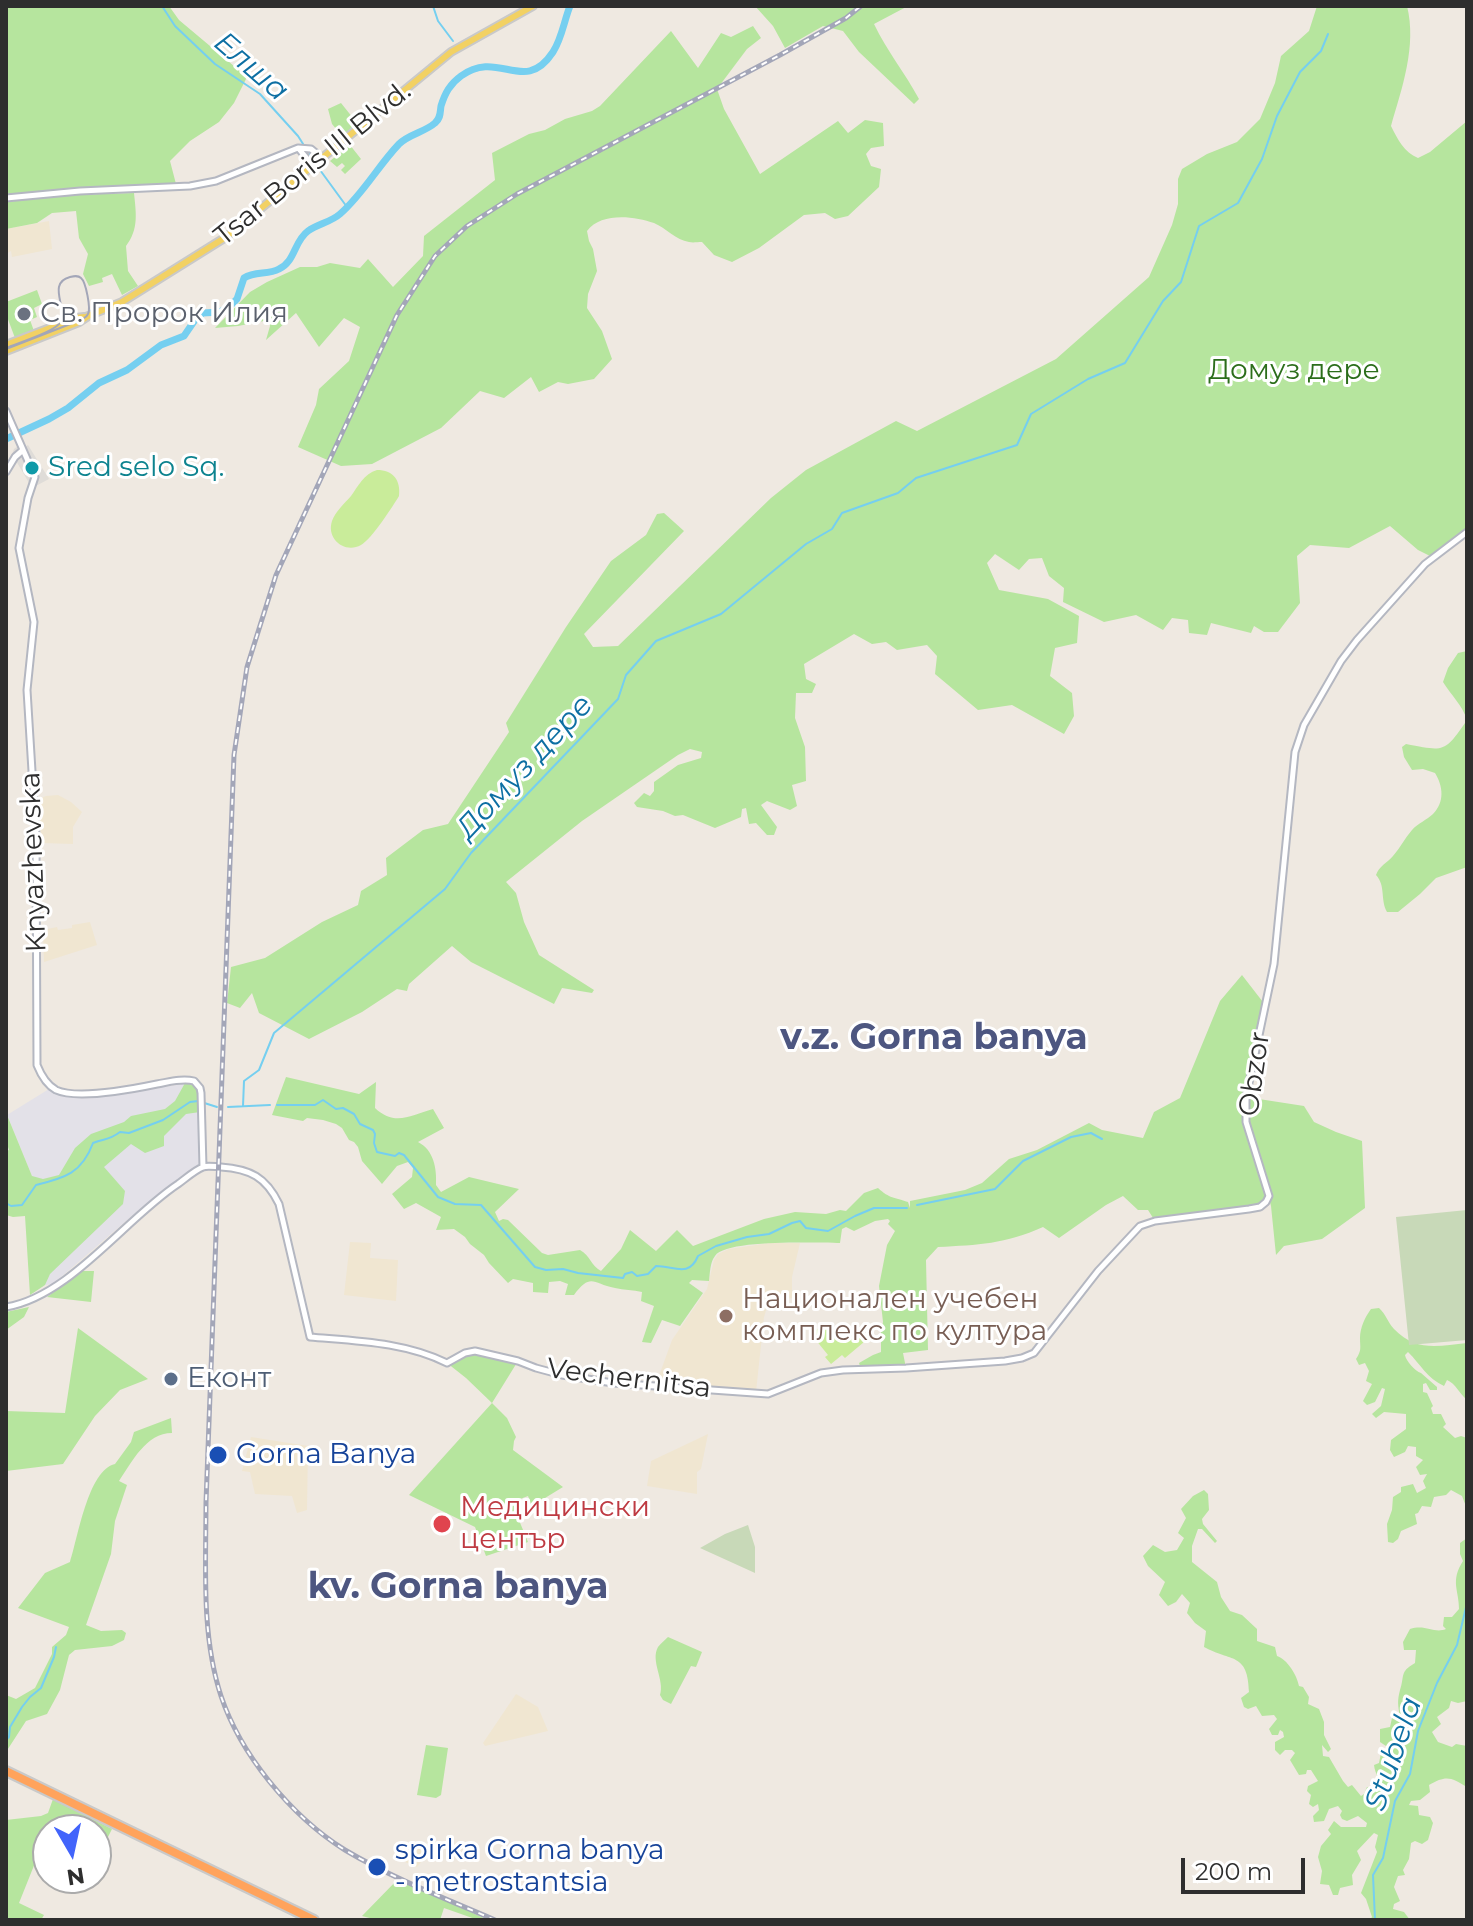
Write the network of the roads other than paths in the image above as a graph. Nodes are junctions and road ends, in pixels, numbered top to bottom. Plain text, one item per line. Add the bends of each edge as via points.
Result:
1 (533, 6) edge
2 (303, 148) junction
3 (323, 159) junction
4 (314, 166) junction
5 (6, 198) edge
6 (6, 348) edge
7 (6, 411) edge
8 (23, 450) junction
9 (6, 472) edge
10 (1467, 532) edge
11 (203, 1167) junction
12 (6, 1307) edge
13 (768, 1394) joint
14 (6, 1771) edge
15 (314, 1920) edge

1 - 3 main road, Tsar Boris III Blvd. via 451,52
2 - 3 street
2 - 4 street
2 - 5 street via 190,186
3 - 4 main road, Tsar Boris III Blvd.
4 - 6 main road, Tsar Boris III Blvd. via 226,237 122,302
7 - 8 street, Knyazhevska
8 - 9 street
8 - 11 street, Knyazhevska via 35,477 19,548 34,622 27,690 36,854 37,1065 50,1086 61,1092 110,1092 190,1080 201,1093
10 - 13 street, Obzor via 1425,564 1341,661 1304,725 1295,752 1274,964 1246,1097 1246,1122 1266,1182 1266,1202 1140,1226 1034,1353 1022,1358 821,1373
11 - 12 street via 52,1289
11 - 13 street, Vechernitsa via 245,1170 274,1193 310,1337 399,1347 447,1363 475,1351 604,1382
14 - 15 highway

